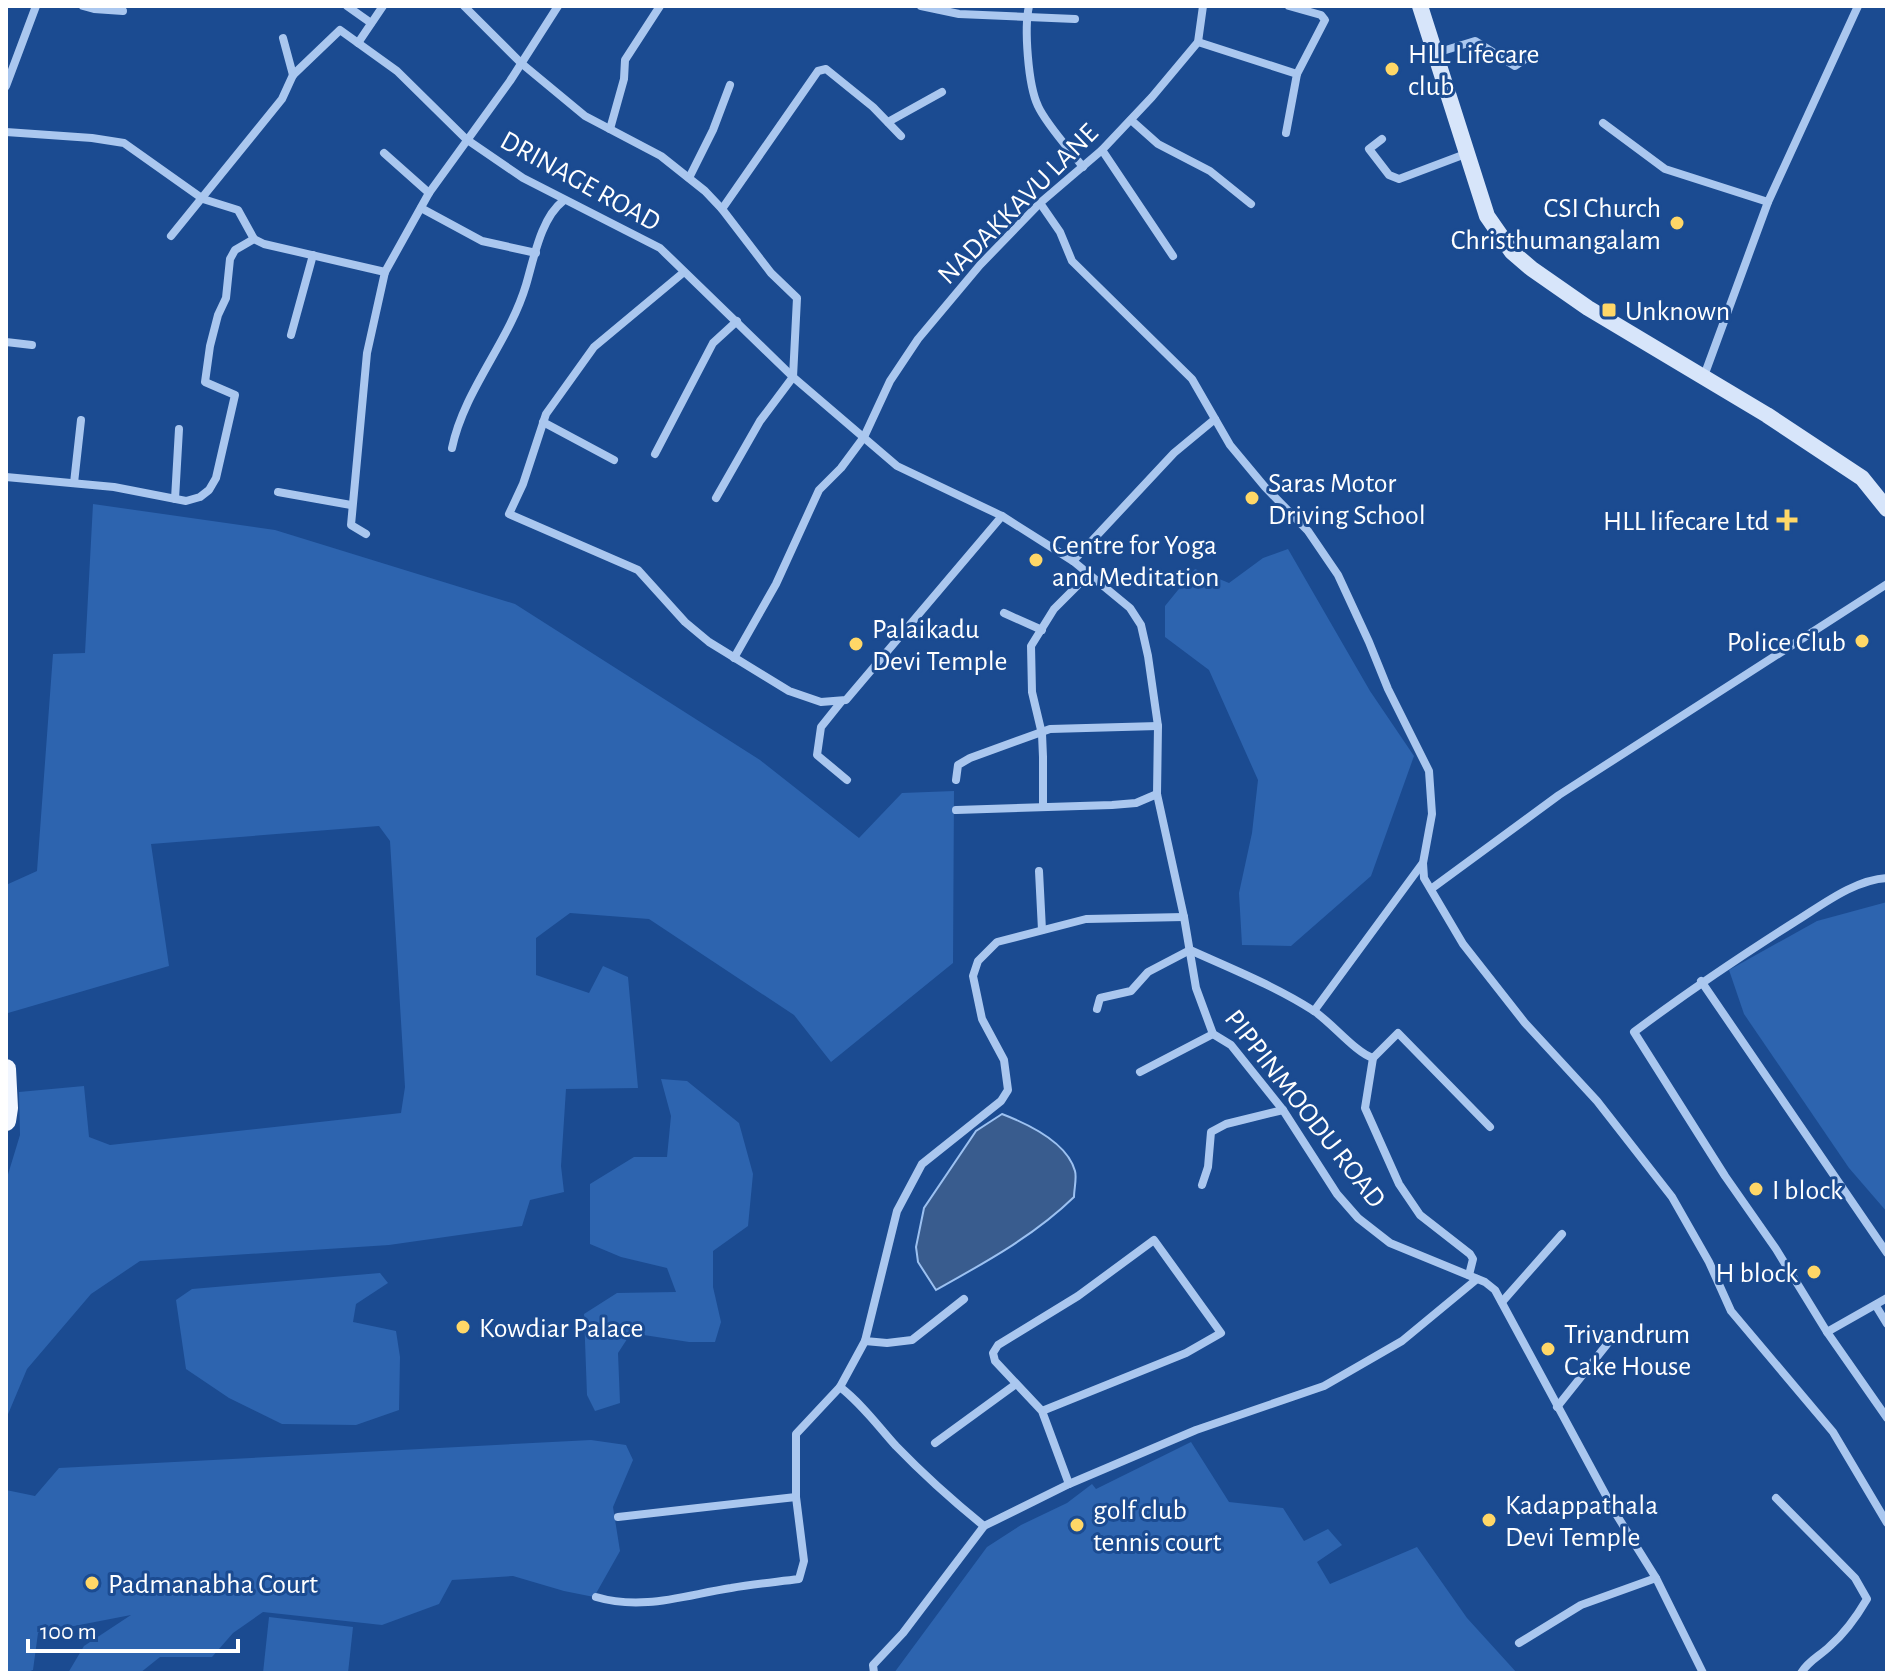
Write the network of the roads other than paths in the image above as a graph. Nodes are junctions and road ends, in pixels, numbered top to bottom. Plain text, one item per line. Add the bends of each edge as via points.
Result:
1 (36, 6) edge
2 (83, 6) edge
3 (347, 6) edge
4 (383, 6) edge
5 (464, 6) edge
6 (558, 6) edge
7 (660, 6) edge
8 (921, 6) edge
9 (1029, 6) edge
10 (1203, 6) edge
11 (1289, 6) edge
12 (1420, 6) edge
13 (1858, 6) edge
14 (123, 11) dead end
15 (1027, 16) junction
16 (1075, 19) dead end
17 (371, 23) junction
18 (283, 38) dead end
19 (1198, 42) junction
20 (358, 43) junction
21 (1436, 53) junction
22 (1534, 53) dead end
23 (521, 63) junction
24 (1297, 74) junction
25 (293, 75) junction
26 (730, 85) dead end
27 (6, 86) edge
28 (942, 92) dead end
29 (1131, 120) junction
30 (888, 122) junction
31 (1603, 123) dead end
32 (610, 129) junction
33 (6, 132) edge
34 (1286, 133) dead end
35 (901, 136) dead end
36 (466, 139) junction
37 (1382, 139) dead end
38 (1102, 150) junction
39 (384, 153) dead end
40 (1468, 153) junction
41 (1083, 167) junction
42 (689, 178) junction
43 (429, 193) junction
44 (203, 199) junction
45 (563, 201) junction
46 (1768, 202) junction
47 (1040, 203) junction
48 (1251, 204) dead end
49 (421, 208) junction
50 (722, 209) junction
51 (171, 236) dead end
52 (254, 239) junction
53 (536, 253) junction
54 (313, 255) junction
55 (1173, 256) dead end
56 (385, 272) junction
57 (684, 272) junction
58 (737, 321) junction
59 (291, 335) dead end
60 (6, 342) edge
61 (32, 345) dead end
62 (1704, 376) junction
63 (793, 377) junction
64 (1215, 419) junction
65 (81, 420) dead end
66 (543, 422) junction
67 (179, 429) dead end
68 (864, 437) junction
69 (452, 448) dead end
70 (655, 454) dead end
71 (614, 460) dead end
72 (6, 477) edge
73 (74, 483) junction
74 (278, 492) dead end
75 (716, 498) dead end
76 (175, 499) junction
77 (351, 505) junction
78 (1887, 509) edge
79 (1002, 516) junction
80 (366, 534) dead end
81 (1073, 561) junction
82 (1089, 574) junction
83 (1887, 584) edge
84 (1004, 613) dead end
85 (1042, 630) junction
86 (734, 658) junction
87 (842, 701) junction
88 (1158, 726) junction
89 (1041, 732) junction
90 (847, 780) dead end
91 (956, 780) dead end
92 (1157, 794) junction
93 (1043, 807) junction
94 (956, 810) dead end
95 (1423, 863) junction
96 (1039, 871) dead end
97 (1887, 878) edge
98 (1431, 889) junction
99 (1184, 917) junction
100 (1042, 930) junction
101 (1190, 950) junction
102 (1701, 981) junction
103 (1097, 1009) dead end
104 (1314, 1011) junction
105 (1213, 1034) junction
106 (1373, 1058) junction
107 (6, 1069) edge
108 (1140, 1072) dead end
109 (1283, 1110) junction
110 (6, 1121) edge
111 (1490, 1127) dead end
112 (1202, 1185) dead end
113 (1562, 1234) dead end
114 (1887, 1253) edge
115 (1473, 1277) junction
116 (1887, 1298) edge
117 (964, 1299) dead end
118 (1502, 1302) junction
119 (1876, 1306) junction
120 (1887, 1324) edge
121 (1827, 1332) junction
122 (1612, 1338) dead end
123 (865, 1341) junction
124 (1016, 1384) junction
125 (840, 1387) junction
126 (1557, 1407) junction
127 (1042, 1411) junction
128 (1887, 1418) edge
129 (935, 1443) dead end
130 (1069, 1484) junction
131 (796, 1497) junction
132 (1776, 1498) dead end
133 (618, 1517) dead end
134 (1887, 1523) edge
135 (984, 1526) junction
136 (1656, 1578) junction
137 (596, 1597) dead end
138 (1519, 1643) dead end
139 (874, 1673) edge
140 (1703, 1673) edge
141 (1801, 1673) edge

1 - 27 street
2 - 14 street
3 - 17 street
4 - 17 street
5 - 23 street
6 - 23 street
7 - 32 street via 625,60
8 - 15 street via 959,14
9 - 15 street
10 - 19 street
11 - 24 street via 1325,20
12 - 21 street
13 - 46 street
15 - 16 street
15 - 41 street via 1038,106
17 - 20 street
18 - 25 street
19 - 24 street
19 - 29 street, NADAKKAVU LANE
20 - 25 street, DRINAGE ROAD via 340,30
20 - 36 street, DRINAGE ROAD via 397,71
21 - 22 street via 1475,41 1515,66
21 - 40 street
23 - 32 street via 585,116
23 - 36 street
24 - 34 street
25 - 44 street via 282,99
26 - 42 street
28 - 30 street
29 - 38 street, NADAKKAVU LANE
29 - 48 street via 1158,144 1210,171
30 - 35 street
30 - 50 street via 844,82 826,69 818,71
31 - 46 street via 1665,169
32 - 42 street
33 - 44 street via 124,143
36 - 43 street
36 - 45 street, DRINAGE ROAD
37 - 40 street via 1369,149 1389,175 1399,179
38 - 41 street, NADAKKAVU LANE
38 - 55 street
39 - 43 street
40 - 62 street via 1487,216 1512,252 1588,308
41 - 47 street, NADAKKAVU LANE
42 - 50 street
43 - 49 street
44 - 51 street
44 - 52 street via 238,210
45 - 53 street
45 - 57 street, DRINAGE ROAD via 660,248
46 - 62 street
47 - 64 street via 1072,261 1192,379
47 - 68 street, NADAKKAVU LANE via 918,339 890,381
49 - 53 street via 482,241
49 - 56 street
50 - 63 street via 797,298
52 - 54 street
52 - 76 street via 230,259 226,298 207,359 205,382 235,395 216,478 200,497
53 - 69 street via 508,329 456,428
54 - 56 street
54 - 59 street
56 - 77 street via 367,353
57 - 58 street, DRINAGE ROAD
57 - 66 street via 594,347
58 - 63 street, DRINAGE ROAD
58 - 70 street via 713,343
60 - 61 street
62 - 78 street via 1862,478
63 - 68 street, DRINAGE ROAD
63 - 75 street via 760,421
64 - 81 street via 1174,453
64 - 95 street via 1230,445 1308,531 1338,575 1429,771 1432,814
65 - 73 street
66 - 71 street
66 - 86 street via 509,514 638,570 685,622
67 - 76 street
68 - 79 street, PIPPINMOODU ROAD via 897,466
68 - 86 street, NADAKKAVU LANE via 819,490 776,584
72 - 73 street
73 - 76 street
74 - 77 street
77 - 80 street via 351,525
79 - 81 street, PIPPINMOODU ROAD
79 - 87 street
81 - 82 street, PIPPINMOODU ROAD
82 - 85 street via 1054,609
82 - 88 street, PIPPINMOODU ROAD via 1130,608 1141,625
83 - 98 street via 1559,795
84 - 85 street
85 - 89 street via 1031,646 1032,692
86 - 87 street via 789,691 821,702
87 - 90 street via 821,727 817,755
88 - 89 street
88 - 92 street, PIPPINMOODU ROAD
89 - 91 street via 970,758 958,765
89 - 93 street
92 - 93 street via 1136,803
92 - 99 street, PIPPINMOODU ROAD
93 - 94 street
95 - 98 street
95 - 104 street
96 - 100 street
97 - 102 street via 1855,887
98 - 134 street via 1489,978 1597,1101 1672,1197 1731,1311 1833,1432
99 - 100 street via 1086,919
99 - 101 street, PIPPINMOODU ROAD
100 - 123 street via 997,942 978,961 974,993 1004,1060 1008,1090 922,1164 897,1211
101 - 103 street via 1148,972 1131,991 1100,998
101 - 104 street
101 - 105 street, PIPPINMOODU ROAD via 1196,988
102 - 114 street
102 - 121 street via 1634,1032
104 - 106 street
105 - 108 street
105 - 109 street, PIPPINMOODU ROAD via 1231,1045
106 - 111 street via 1398,1033
106 - 115 street via 1365,1108 1407,1197 1420,1215 1467,1250
107 - 110 main road
109 - 112 street via 1211,1132
109 - 115 street, PIPPINMOODU ROAD via 1358,1218 1390,1243
113 - 118 street
115 - 118 street, PIPPINMOODU ROAD via 1495,1290
115 - 130 street via 1402,1341 1324,1386 1196,1430
116 - 119 street
117 - 123 street via 912,1340
118 - 126 street, PIPPINMOODU ROAD
119 - 120 street
119 - 121 street
121 - 128 street
122 - 126 street
123 - 125 street
124 - 127 street
124 - 127 street via 995,1361 998,1345 1078,1296 1154,1240 1221,1333 1186,1353
124 - 129 street
125 - 131 street via 796,1434
125 - 135 street via 945,1495
126 - 136 street, PIPPINMOODU ROAD
127 - 130 street
130 - 135 street
131 - 133 street
131 - 137 street via 804,1561 799,1579 650,1604
132 - 141 street via 1855,1578 1867,1599 1829,1648
135 - 139 street via 873,1665
136 - 138 street via 1581,1605
136 - 140 street, PIPPINMOODU ROAD

